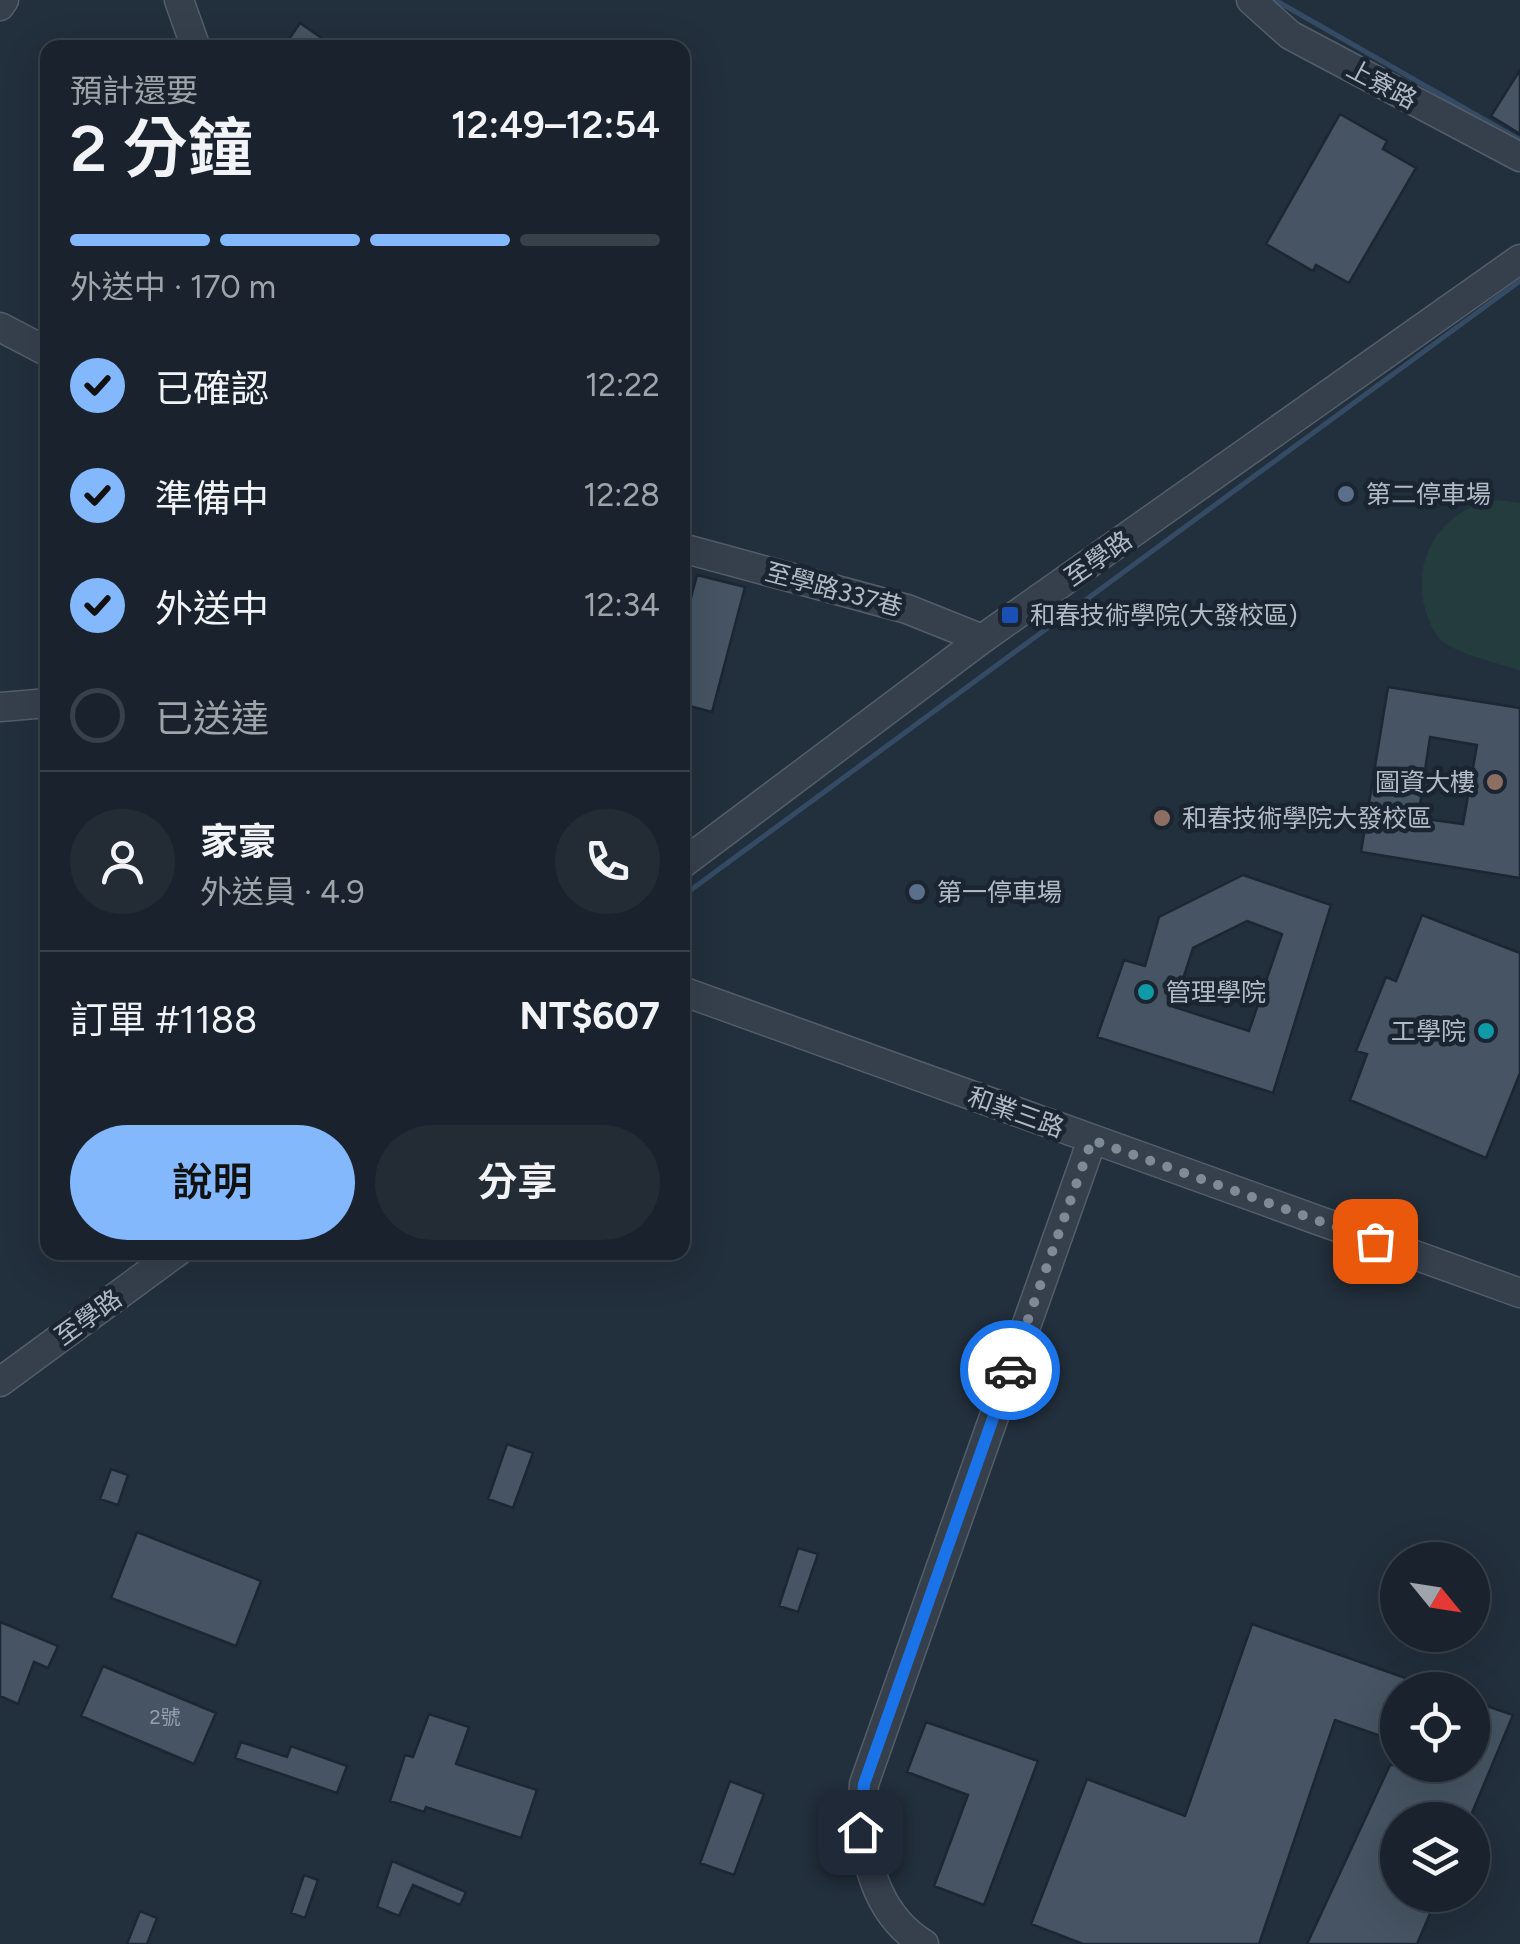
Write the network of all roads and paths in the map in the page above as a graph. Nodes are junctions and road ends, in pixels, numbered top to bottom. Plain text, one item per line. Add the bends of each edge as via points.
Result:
1 (4, 0) edge
2 (179, 0) edge
3 (1252, 0) edge
4 (0, 6) edge
5 (193, 40) edge
6 (1520, 157) edge
7 (1520, 259) edge
8 (0, 327) edge
9 (40, 348) edge
10 (690, 550) edge
11 (982, 640) junction
12 (40, 704) edge
13 (0, 707) edge
14 (690, 858) edge
15 (690, 994) edge
16 (1092, 1140) junction
17 (165, 1260) edge
18 (1520, 1293) edge
19 (3, 1376) edge
20 (924, 1944) edge

1 - 4 street
2 - 5 street
3 - 6 street, 上寮路 via 1290,35
7 - 11 street, 至學路
8 - 9 street
10 - 11 street, 至學路337巷 via 907,609
11 - 14 street, 至學路
12 - 13 street
15 - 16 street, 和業三路
16 - 18 street, 和業三路
16 - 20 street via 864,1784 860,1832 874,1878 890,1913
17 - 19 street, 至學路

